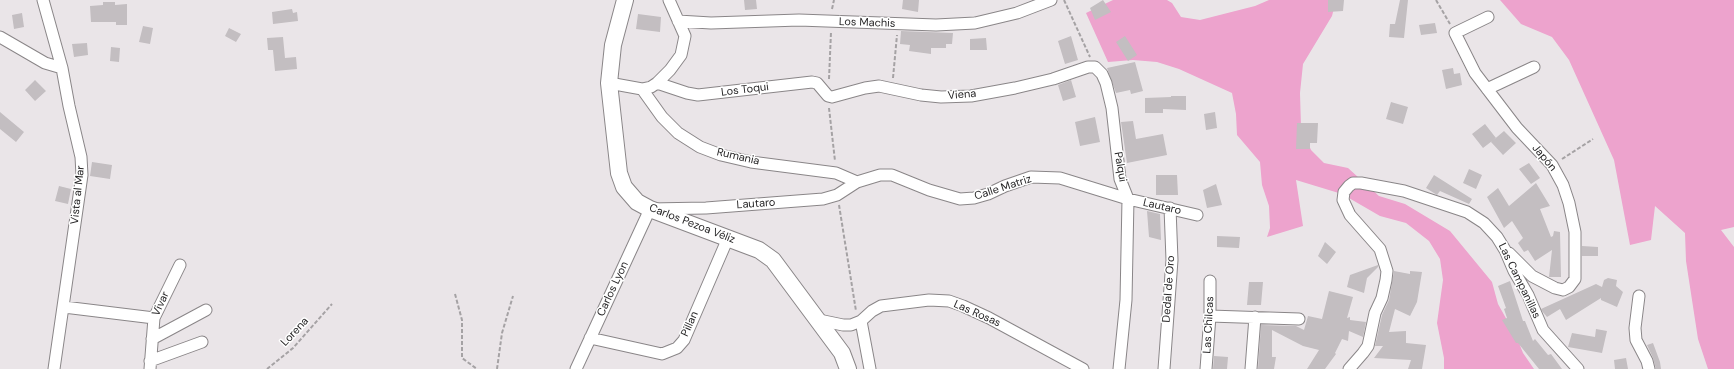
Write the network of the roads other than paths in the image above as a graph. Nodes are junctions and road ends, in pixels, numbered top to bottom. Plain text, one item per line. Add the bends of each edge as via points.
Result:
1 (43, 0) edge
2 (625, 0) edge
3 (669, 0) edge
4 (1051, 0) edge
5 (1488, 17) dead end
6 (678, 21) junction
7 (0, 37) edge
8 (1094, 67) joint
9 (1534, 67) dead end
10 (62, 68) junction
11 (609, 83) junction
12 (657, 83) junction
13 (642, 89) junction
14 (1487, 89) junction
15 (828, 96) joint
16 (857, 182) junction
17 (1128, 199) junction
18 (1170, 208) junction
19 (650, 209) junction
20 (1197, 215) dead end
21 (728, 238) junction
22 (1505, 250) junction
23 (180, 265) dead end
24 (1210, 281) dead end
25 (1640, 296) dead end
26 (64, 307) junction
27 (206, 310) dead end
28 (1210, 316) junction
29 (1255, 317) junction
30 (154, 318) junction
31 (1299, 318) dead end
32 (819, 320) junction
33 (861, 321) junction
34 (590, 338) junction
35 (152, 339) junction
36 (202, 342) dead end
37 (150, 365) edge
38 (54, 369) edge
39 (576, 369) edge
40 (848, 369) edge
41 (870, 369) edge
42 (1083, 369) edge
43 (1119, 369) edge
44 (1164, 369) edge
45 (1206, 369) edge
46 (1251, 369) edge
47 (1349, 369) edge
48 (1578, 369) edge
49 (1649, 369) edge

1 - 10 street, Vista al Mar
2 - 11 main road, Carlos Pezoa Véliz via 613,45
3 - 6 street
4 - 6 street, Los Machis via 1017,14 975,23 936,25 799,20 711,23
5 - 14 street, Japón via 1455,33
6 - 12 street via 685,36 684,47 670,70
7 - 10 street via 45,63
8 - 15 street, Viena via 1015,88 971,96 921,95 879,86
8 - 17 street, Palqui via 1102,74 1106,83 1112,108 1120,179
9 - 14 street
10 - 26 street, Vista al Mar via 81,157 82,175
11 - 13 street
11 - 19 main road, Carlos Pezoa Véliz via 619,172 624,187 637,202
12 - 13 street
12 - 15 street, Los Toqui via 698,95 812,82 817,83
13 - 16 street, Rumania via 662,117 678,133 700,147 752,162 836,173
14 - 22 street, Japón via 1517,128 1552,165 1563,185 1575,232 1575,279 1563,290 1555,288 1532,276
16 - 17 street, Calle Matriz via 880,175 892,175 946,196 974,198 1020,180 1046,176
16 - 19 street, Lautaro via 837,195 823,199 706,208
17 - 18 street, Lautaro
17 - 43 street, Palqui via 1126,300
18 - 20 street, Lautaro
18 - 44 street, Dedal de Oro via 1172,260
19 - 21 main road, Carlos Pezoa Véliz
19 - 34 street, Carlos Lyon
21 - 32 main road, Carlos Pezoa Véliz via 759,250 773,260
21 - 34 street, Pillan via 684,340 677,348 662,354
22 - 47 street, Las Campanillas via 1497,237 1467,212 1404,191 1361,183 1349,186 1344,192 1343,200 1350,215 1380,249 1387,271 1368,346
22 - 48 street, Las Campanillas via 1543,330
23 - 30 street, Vivar
24 - 28 street, Las Chilcas
25 - 49 street via 1635,328 1636,340
26 - 30 street
26 - 38 street, Vista al Mar
27 - 35 street
28 - 29 street
28 - 45 street, Las Chilcas
29 - 31 street
29 - 46 street
30 - 35 street, Vivar
32 - 33 street, Las Rosas via 843,325
32 - 40 main road, Carlos Pezoa Véliz via 842,353
33 - 41 street
33 - 42 street, Las Rosas via 881,306 929,300 949,301 989,318
34 - 39 street, Carlos Lyon
35 - 37 street, Vivar
36 - 37 street

